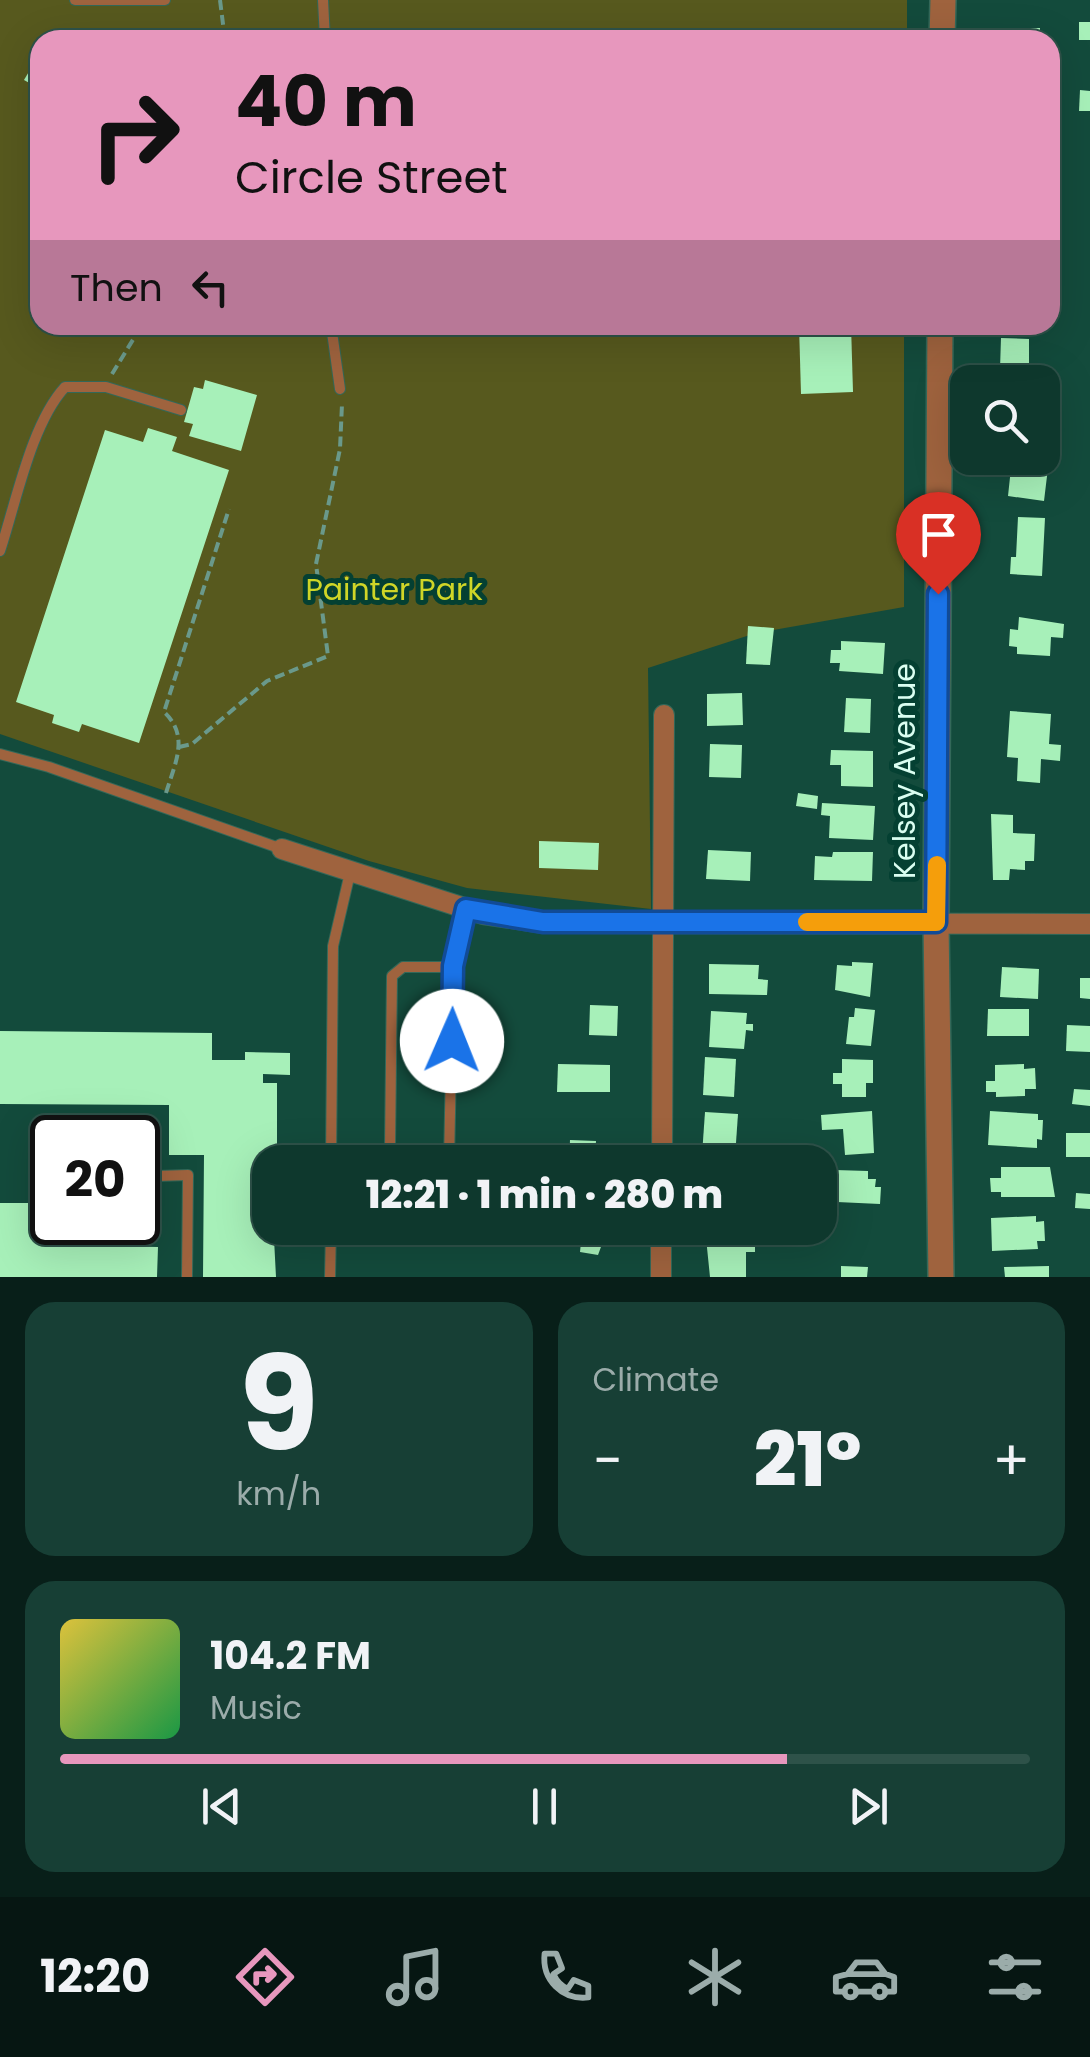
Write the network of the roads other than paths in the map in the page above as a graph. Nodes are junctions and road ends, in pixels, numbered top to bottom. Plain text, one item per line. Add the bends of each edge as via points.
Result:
1 (75, 0) edge
2 (164, 0) edge
3 (324, 0) edge
4 (943, 0) edge
5 (324, 30) edge
6 (942, 30) edge
7 (332, 335) edge
8 (940, 335) edge
9 (340, 390) road end
10 (181, 410) dead end
11 (0, 551) edge
12 (664, 715) dead end
13 (0, 754) edge
14 (282, 849) joint
15 (350, 873) junction
16 (466, 909) junction
17 (936, 922) junction
18 (664, 923) junction
19 (1090, 924) edge
20 (453, 966) junction
21 (331, 1145) edge
22 (390, 1145) edge
23 (448, 1145) edge
24 (662, 1145) edge
25 (160, 1176) edge
26 (330, 1245) edge
27 (661, 1245) edge
28 (187, 1277) edge
29 (330, 1277) edge
30 (661, 1277) edge
31 (941, 1277) edge

1 - 2 lane
3 - 5 lane
4 - 6 street
7 - 9 lane
8 - 17 street, Kelsey Avenue
10 - 11 lane via 106,387 65,387 52,401
12 - 18 street
13 - 14 lane
14 - 15 street
15 - 16 street
15 - 21 lane via 333,946
16 - 18 street via 543,922
16 - 20 lane
17 - 18 street
17 - 19 street
17 - 31 street, Kelsey Avenue
18 - 24 street
20 - 22 lane via 403,966 392,976
20 - 23 lane
25 - 28 lane via 188,1175
26 - 29 lane
27 - 30 street

